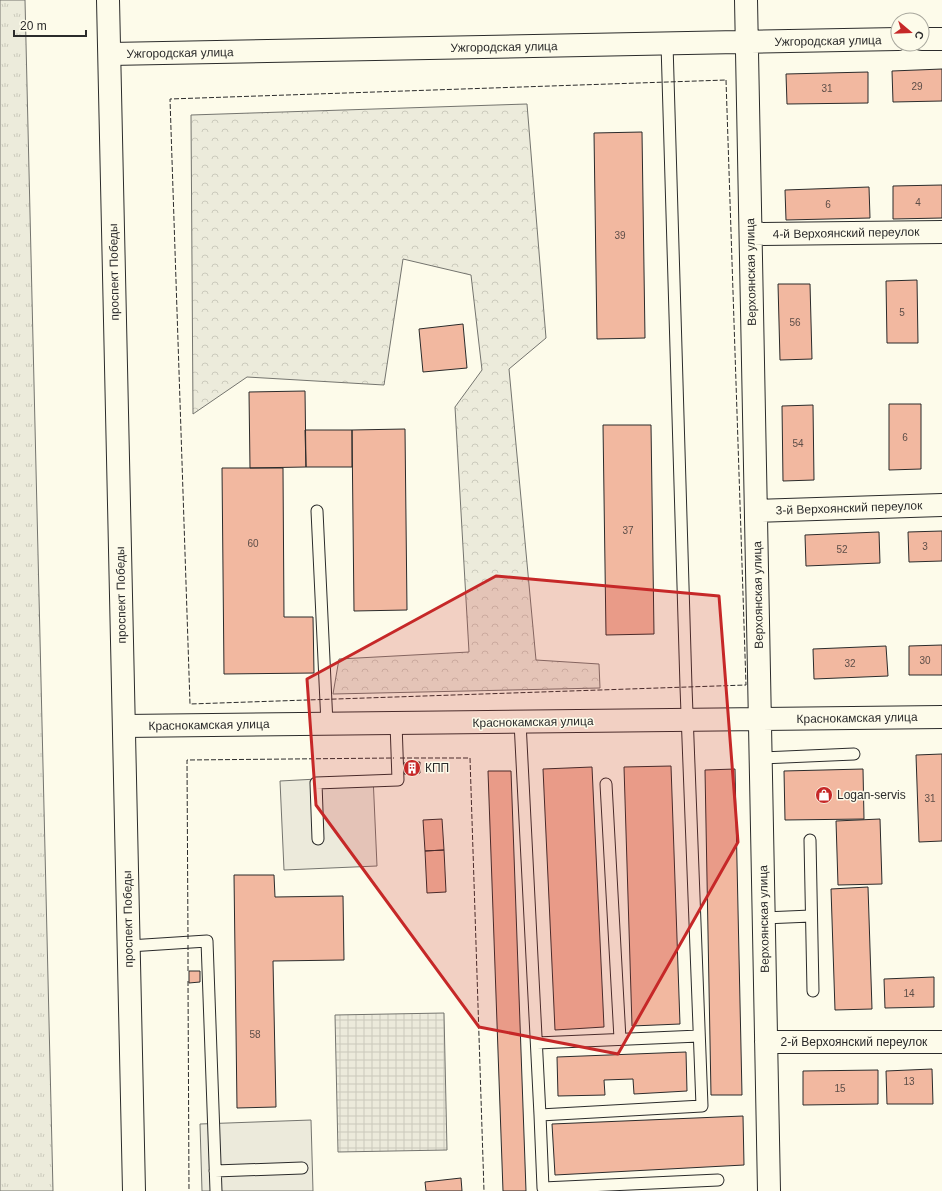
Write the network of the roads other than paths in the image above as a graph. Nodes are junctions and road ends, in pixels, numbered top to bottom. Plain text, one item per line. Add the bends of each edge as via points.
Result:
1 (108, 0) edge
2 (746, 0) edge
3 (890, 39) edge
4 (930, 39) edge
5 (942, 39) edge
6 (747, 42) junction
7 (667, 44) junction
8 (110, 54) junction
9 (942, 232) edge
10 (751, 234) junction
11 (942, 505) edge
12 (317, 511) dead end
13 (756, 511) junction
14 (942, 717) edge
15 (760, 719) junction
16 (688, 720) junction
17 (520, 722) junction
18 (396, 723) junction
19 (327, 724) junction
20 (124, 726) junction
21 (854, 754) dead end
22 (761, 758) junction
23 (606, 784) dead end
24 (318, 839) dead end
25 (810, 840) dead end
26 (811, 916) junction
27 (764, 918) junction
28 (129, 946) junction
29 (813, 991) dead end
30 (699, 1036) junction
31 (620, 1039) junction
32 (766, 1042) junction
33 (942, 1042) edge
34 (537, 1043) junction
35 (540, 1115) junction
36 (302, 1168) dead end
37 (215, 1171) junction
38 (718, 1180) dead end
39 (134, 1191) edge
40 (216, 1191) edge
41 (769, 1191) edge

1 - 8 street, проспект Победы
2 - 6 street, Верхоянская улица
3 - 6 street, Ужгородская улица
4 - 5 street
6 - 7 street, Ужгородская улица
6 - 10 street, Верхоянская улица
7 - 8 street, Ужгородская улица
7 - 16 lane
8 - 20 street, проспект Победы
9 - 10 street, 4-й Верхоянский переулок
10 - 13 street, Верхоянская улица
11 - 13 street, 3-й Верхоянский переулок
12 - 19 lane
13 - 15 street, Верхоянская улица
14 - 15 street, Краснокамская улица
15 - 16 street, Краснокамская улица
15 - 22 street, Верхоянская улица
16 - 17 street, Краснокамская улица
16 - 30 lane
17 - 18 street, Краснокамская улица
17 - 34 lane
18 - 19 street, Краснокамская улица
18 - 24 lane via 398,780 316,783
19 - 20 street, Краснокамская улица
20 - 28 street, проспект Победы
21 - 22 lane
22 - 27 street, Верхоянская улица
23 - 31 lane
25 - 26 lane
26 - 27 lane
26 - 29 lane
27 - 32 street, Верхоянская улица
28 - 37 lane via 207,941
28 - 39 street, проспект Победы
30 - 31 lane
30 - 35 lane via 702,1106
31 - 34 lane
32 - 33 street, 2-й Верхоянский переулок
32 - 41 street, Верхоянская улица
34 - 35 lane
35 - 38 lane via 543,1188
36 - 37 lane
37 - 40 lane

